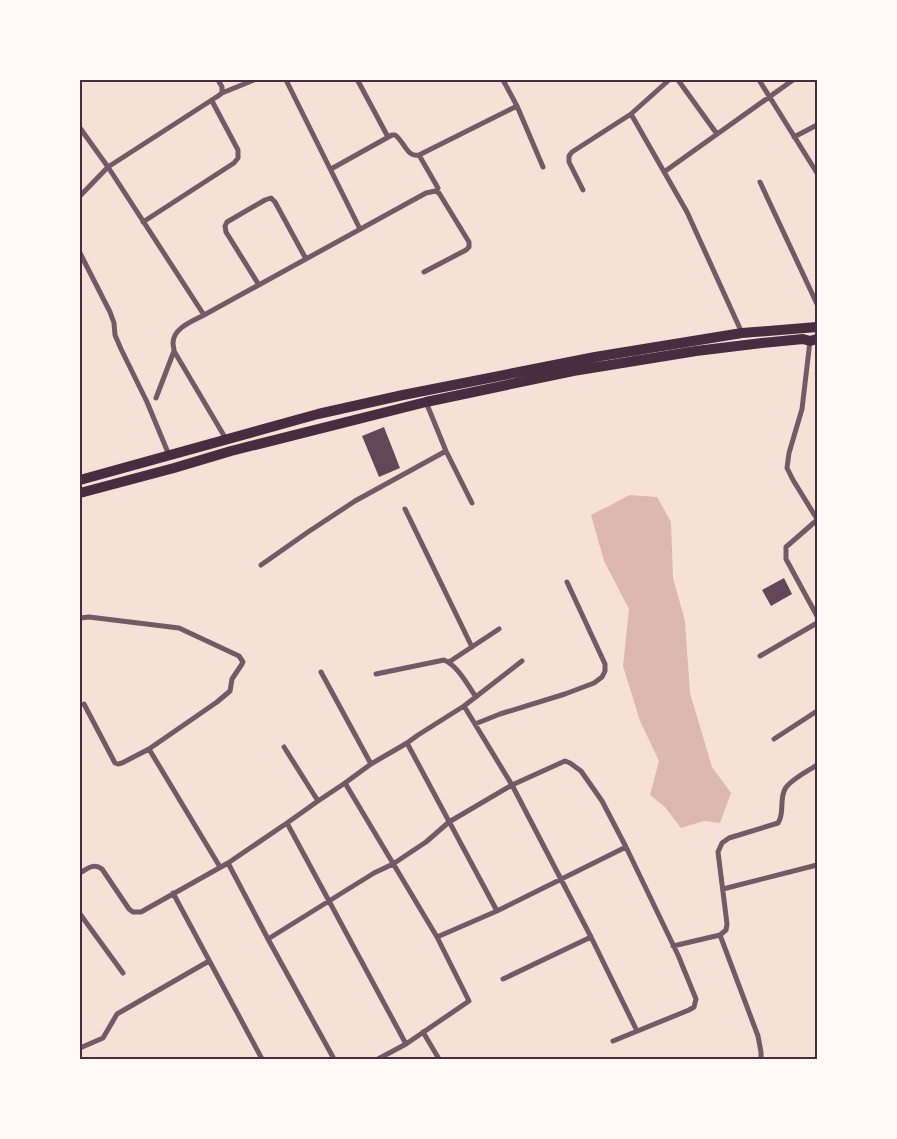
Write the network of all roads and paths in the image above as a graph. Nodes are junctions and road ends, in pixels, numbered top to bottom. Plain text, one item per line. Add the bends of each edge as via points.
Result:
1 (218, 80) edge
2 (254, 80) edge
3 (286, 80) edge
4 (504, 80) edge
5 (669, 80) edge
6 (678, 80) edge
7 (759, 80) edge
8 (793, 80) edge
9 (358, 82) dead end
10 (222, 93) junction
11 (769, 97) junction
12 (212, 101) junction
13 (517, 106) junction
14 (631, 114) junction
15 (817, 125) edge
16 (80, 128) edge
17 (717, 134) junction
18 (794, 136) junction
19 (388, 137) junction
20 (419, 156) junction
21 (108, 167) junction
22 (543, 167) dead end
23 (331, 169) junction
24 (664, 172) junction
25 (817, 173) edge
26 (760, 182) dead end
27 (438, 188) dead end
28 (583, 190) dead end
29 (80, 196) edge
30 (143, 222) junction
31 (360, 229) junction
32 (80, 254) edge
33 (306, 259) junction
34 (424, 272) dead end
35 (259, 285) junction
36 (817, 304) edge
37 (204, 315) junction
38 (817, 327) edge
39 (756, 332) junction
40 (742, 333) junction
41 (814, 340) edge
42 (757, 344) junction
43 (174, 351) junction
44 (156, 398) dead end
45 (426, 402) junction
46 (226, 440) junction
47 (231, 451) junction
48 (446, 451) junction
49 (169, 455) junction
50 (80, 480) edge
51 (80, 493) edge
52 (472, 502) dead end
53 (405, 509) dead end
54 (817, 519) edge
55 (262, 565) dead end
56 (567, 582) dead end
57 (817, 616) edge
58 (80, 618) edge
59 (817, 623) edge
60 (499, 629) dead end
61 (472, 647) junction
62 (760, 656) dead end
63 (522, 661) dead end
64 (449, 662) junction
65 (321, 672) dead end
66 (376, 674) dead end
67 (476, 697) junction
68 (84, 704) dead end
69 (464, 706) junction
70 (817, 711) edge
71 (476, 724) junction
72 (774, 739) dead end
73 (407, 743) junction
74 (284, 747) dead end
75 (149, 748) junction
76 (370, 764) junction
77 (817, 765) edge
78 (345, 783) junction
79 (512, 785) junction
80 (318, 801) junction
81 (449, 822) junction
82 (287, 823) junction
83 (626, 847) junction
84 (228, 863) junction
85 (393, 864) junction
86 (816, 866) edge
87 (220, 867) junction
88 (80, 873) edge
89 (817, 873) edge
90 (561, 879) junction
91 (723, 889) junction
92 (173, 893) junction
93 (330, 900) junction
94 (497, 911) junction
95 (80, 914) edge
96 (720, 935) junction
97 (437, 937) junction
98 (591, 937) junction
99 (268, 939) junction
100 (673, 946) junction
101 (209, 960) junction
102 (123, 973) dead end
103 (503, 979) dead end
104 (637, 1031) junction
105 (423, 1032) junction
106 (613, 1041) dead end
107 (406, 1044) junction
108 (80, 1048) edge
109 (262, 1059) edge
110 (334, 1059) edge
111 (378, 1059) edge
112 (439, 1059) edge
113 (761, 1059) edge

1 - 10 street
2 - 10 street
3 - 23 street
4 - 13 street
5 - 14 street
6 - 17 street
7 - 11 street
8 - 11 street
9 - 19 street
10 - 12 street
11 - 17 street
11 - 18 street
12 - 21 street
12 - 30 street via 238,150 238,158
13 - 20 street
13 - 22 street
14 - 24 street
14 - 28 street via 569,156
15 - 18 street
16 - 21 street
17 - 24 street
18 - 25 street
19 - 20 street via 395,134 411,155
19 - 23 street
20 - 27 street
21 - 29 street
21 - 30 street
23 - 31 street
24 - 40 street via 687,212
26 - 36 street
30 - 37 street
31 - 33 street
31 - 34 street via 426,193 439,193 469,247
32 - 49 street via 110,312 120,349
33 - 35 street
33 - 35 street via 275,202 271,198 265,200 225,226
35 - 37 street
37 - 43 street via 178,330 174,336
38 - 39 main road
39 - 40 main road
39 - 42 main road
40 - 46 main road via 595,357 412,393 318,414
41 - 42 main road
41 - 54 street via 787,468
42 - 45 main road via 573,371
43 - 44 street
43 - 46 street
45 - 47 main road
45 - 48 street
46 - 47 street
46 - 49 main road
47 - 51 main road
48 - 52 street
48 - 55 street via 355,501
49 - 50 main road
53 - 61 street
54 - 57 street via 786,547 785,553
56 - 71 street via 605,664 602,677 565,694
58 - 75 street via 179,628 239,656 243,662 232,679 230,691
59 - 62 street
60 - 61 street
61 - 64 street
63 - 67 street
64 - 66 street via 444,660
64 - 67 street
65 - 76 street
67 - 69 street
68 - 75 street via 115,763 122,763
69 - 71 street
69 - 73 street
70 - 72 street
71 - 79 street
73 - 76 street
73 - 81 street
74 - 80 street
75 - 87 street
76 - 78 street
77 - 91 street via 785,789 782,818 778,823 722,843 718,852
78 - 80 street
78 - 85 street
79 - 81 street
79 - 83 street via 565,761 570,763 581,771 602,801
79 - 90 street
80 - 82 street
81 - 85 street
81 - 94 street
82 - 84 street
82 - 93 street
83 - 90 street
83 - 100 street
84 - 87 street
84 - 99 street
85 - 93 street
85 - 97 street
86 - 89 street
86 - 91 street
87 - 92 street
88 - 92 street via 94,865 99,866 133,912 140,912
90 - 94 street
90 - 98 street
91 - 96 street via 727,924
92 - 101 street
93 - 99 street
93 - 107 street
94 - 97 street
95 - 102 street
96 - 100 street
96 - 113 street via 758,1036
97 - 105 street via 469,1001
98 - 103 street
98 - 104 street
99 - 110 street
100 - 104 street via 696,1004 689,1010
101 - 108 street via 117,1014 103,1038
101 - 109 street
104 - 106 street
105 - 107 street
105 - 112 street
107 - 111 street

